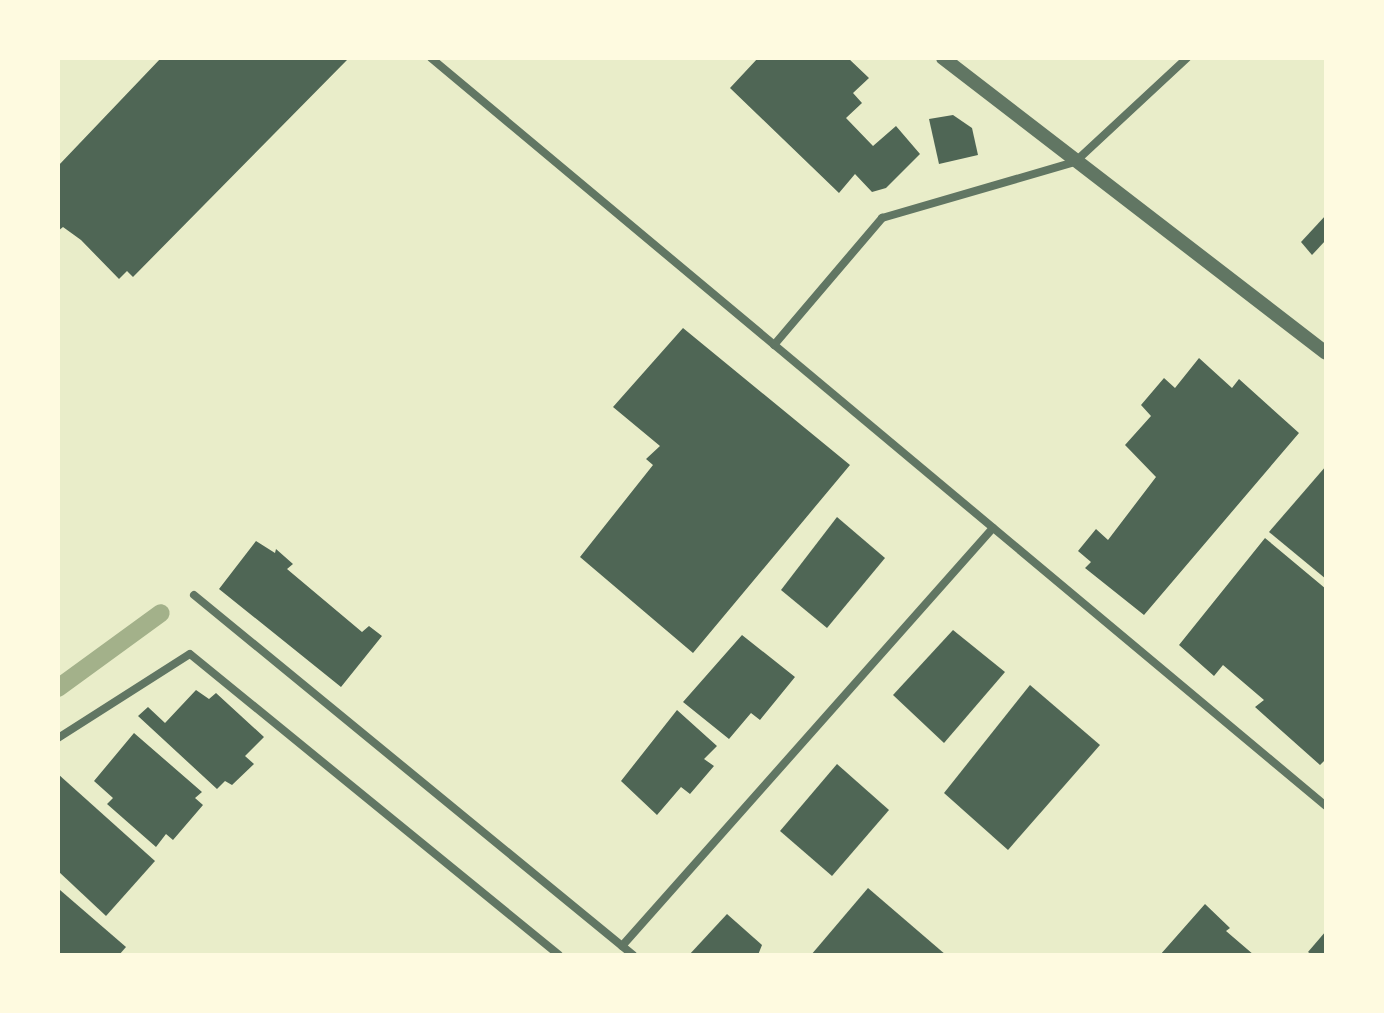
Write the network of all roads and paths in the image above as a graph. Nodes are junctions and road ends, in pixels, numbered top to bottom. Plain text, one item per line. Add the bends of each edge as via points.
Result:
1 (431, 58) edge
2 (943, 58) edge
3 (1187, 58) edge
4 (1075, 162) junction
5 (774, 345) junction
6 (1326, 353) edge
7 (993, 528) junction
8 (194, 595) dead end
9 (58, 738) edge
10 (1326, 806) edge
11 (622, 946) junction
12 (559, 955) edge
13 (633, 955) edge

1 - 5 street
2 - 4 street
3 - 4 street
4 - 5 street via 882,218
4 - 6 street
5 - 7 street
7 - 10 street
7 - 11 street
8 - 11 street
9 - 12 street via 190,654
11 - 13 street

